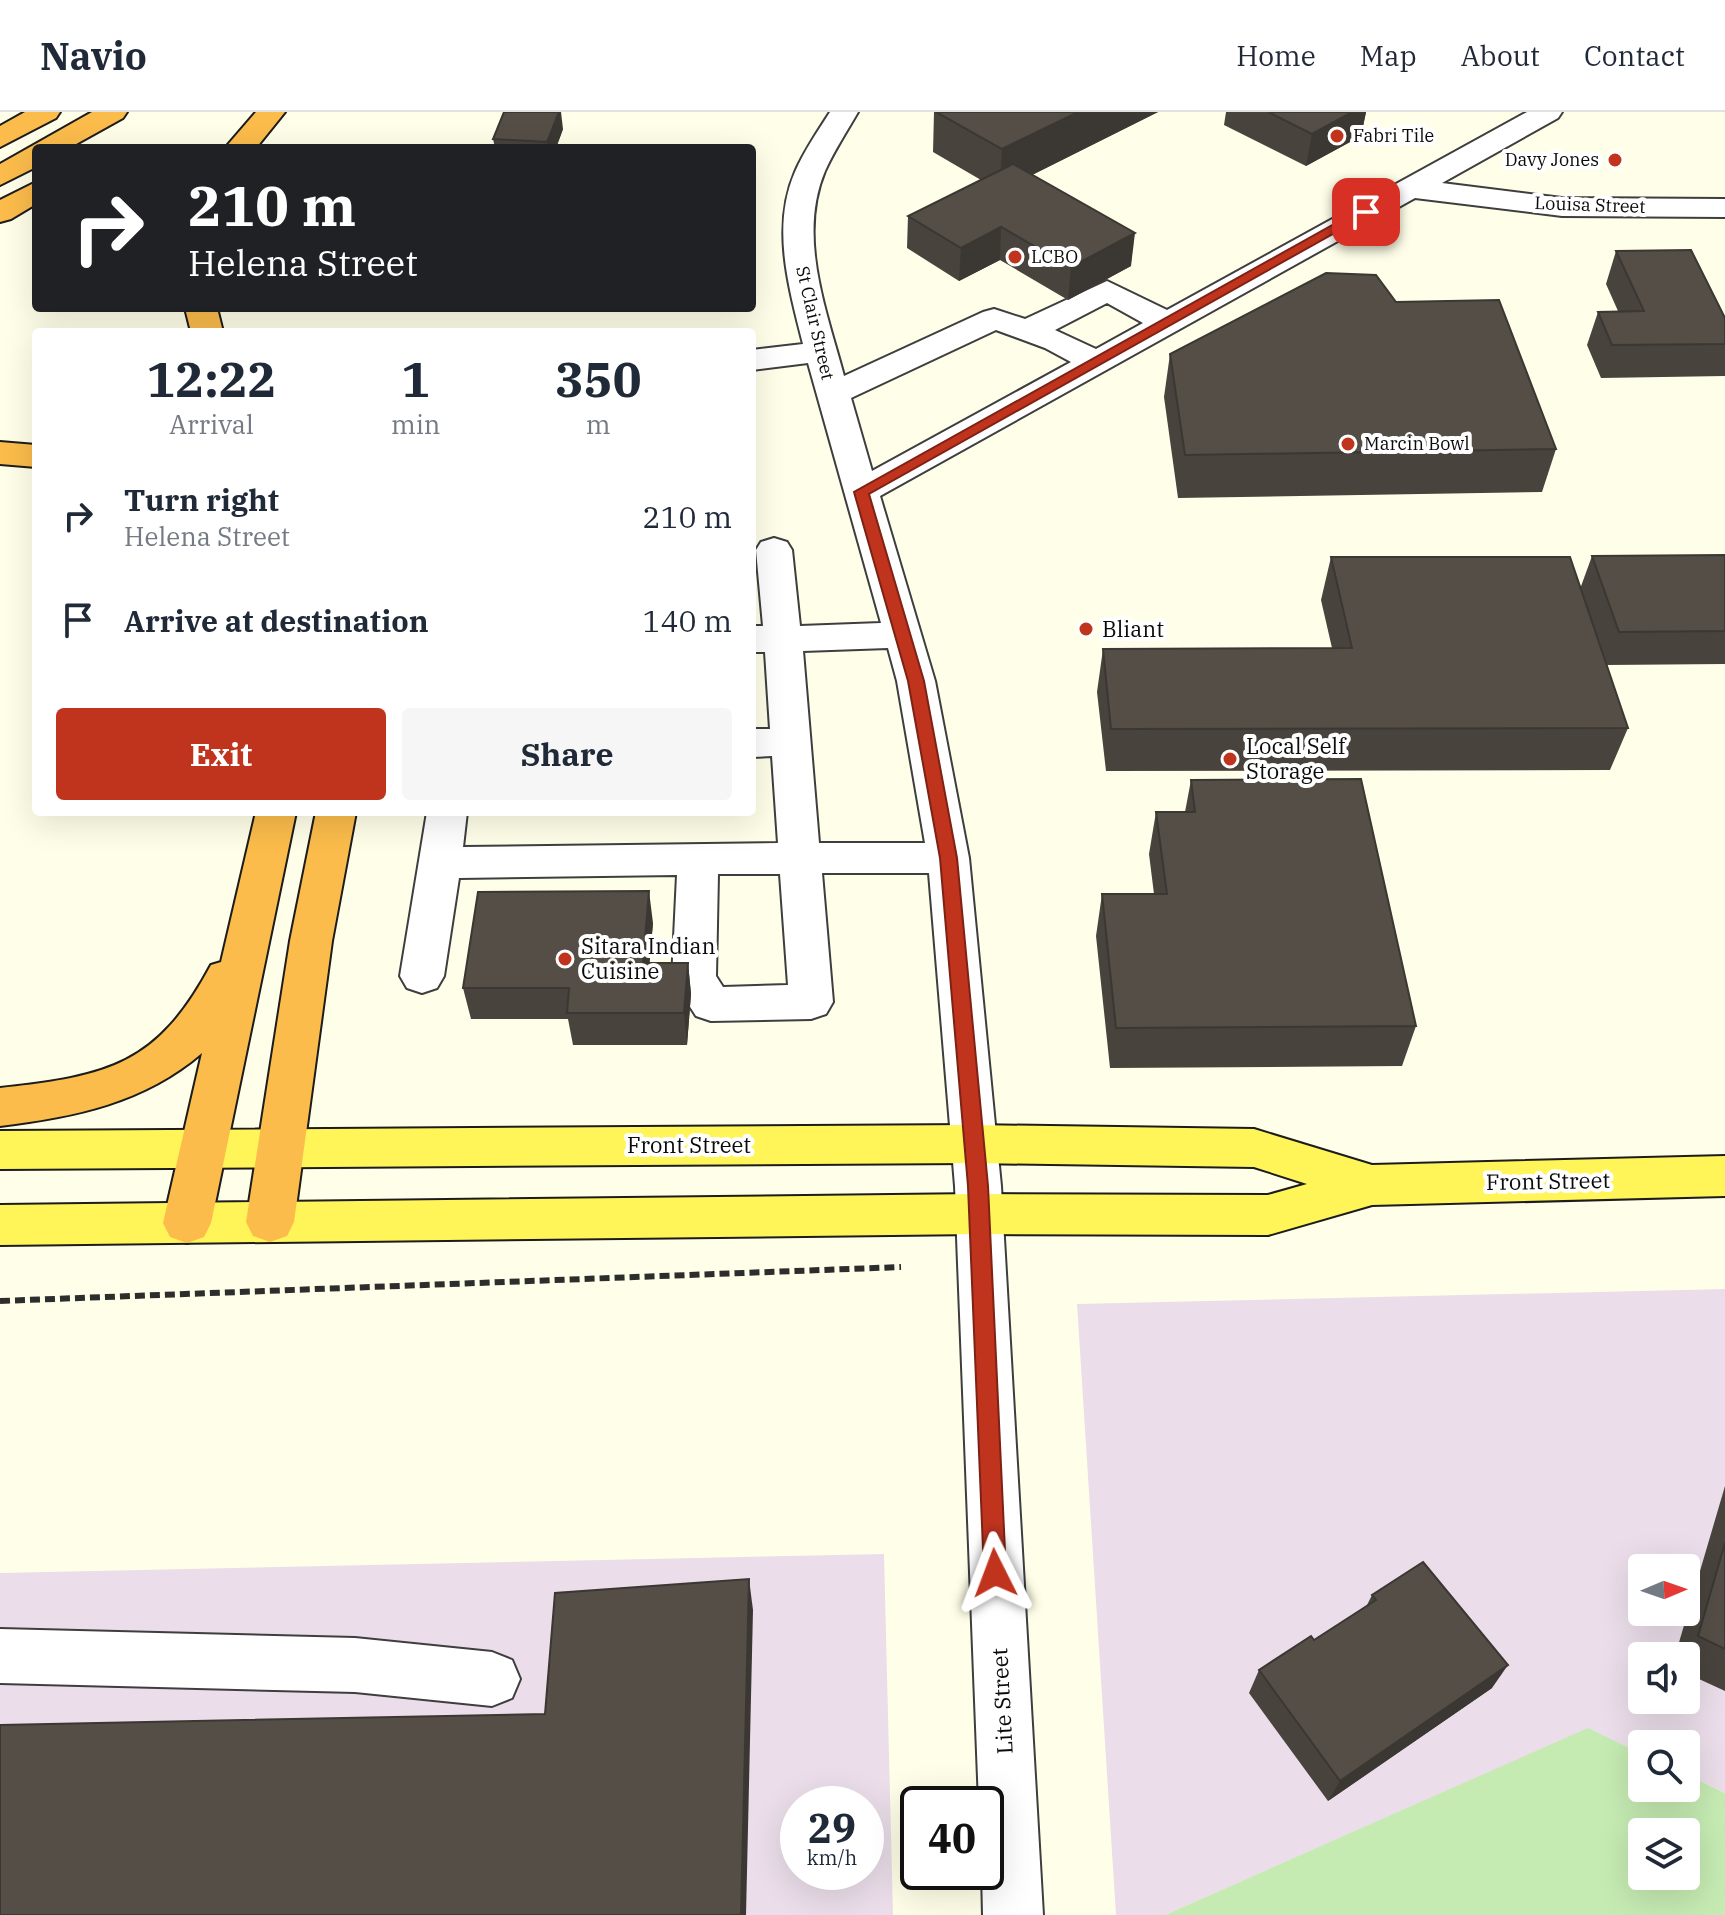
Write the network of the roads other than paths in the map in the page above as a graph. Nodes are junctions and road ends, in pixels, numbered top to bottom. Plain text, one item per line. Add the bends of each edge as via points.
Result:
1 (46, 112) edge
2 (113, 112) edge
3 (143, 112) edge
4 (271, 112) edge
5 (844, 112) edge
6 (1548, 112) edge
7 (0, 138) edge
8 (55, 144) edge
9 (86, 144) edge
10 (101, 144) edge
11 (243, 144) edge
12 (32, 157) edge
13 (32, 174) edge
14 (0, 176) edge
15 (1409, 188) junction
16 (32, 193) edge
17 (0, 194) edge
18 (1725, 208) edge
19 (0, 213) edge
20 (1166, 322) junction
21 (1027, 331) junction
22 (821, 351) junction
23 (756, 359) edge
24 (1096, 362) junction
25 (833, 394) junction
26 (0, 453) edge
27 (32, 456) edge
28 (861, 492) junction
29 (774, 550) dead end
30 (902, 635) junction
31 (767, 639) edge
32 (771, 743) edge
33 (275, 816) edge
34 (335, 816) edge
35 (447, 816) edge
36 (800, 858) junction
37 (948, 858) junction
38 (698, 861) junction
39 (441, 863) junction
40 (251, 912) junction
41 (422, 976) dead end
42 (0, 1107) edge
43 (283, 1148) junction
44 (0, 1150) edge
45 (206, 1150) junction
46 (1725, 1176) edge
47 (977, 1182) junction
48 (1372, 1185) junction
49 (270, 1222) junction
50 (187, 1223) junction
51 (0, 1225) edge
52 (0, 1656) edge
53 (492, 1679) dead end
54 (1013, 1915) edge

1 - 7 highway
2 - 8 highway
3 - 9 highway
3 - 10 highway
4 - 11 highway
5 - 22 street, St Clair Street via 810,172 800,207 800,268
6 - 15 street
12 - 14 highway
13 - 17 highway
15 - 18 street, Louisa Street via 1562,207
15 - 20 street
16 - 19 highway
20 - 21 street via 1107,290
20 - 24 street
21 - 24 street
21 - 25 street via 994,319
22 - 23 street
22 - 25 street, St Clair Street
24 - 28 street
25 - 28 street, St Clair Street
26 - 27 highway
28 - 30 street, Lite Street
29 - 31 street
30 - 31 street
30 - 37 street, Lite Street via 916,681
31 - 32 street
32 - 36 street
33 - 40 highway
34 - 43 highway via 311,941
35 - 39 street
36 - 37 street
36 - 38 street
36 - 38 street via 811,1002 711,1004 694,979
37 - 47 street, Lite Street
38 - 39 street
39 - 41 street
40 - 42 highway via 216,1002 175,1053 112,1087
40 - 45 highway
43 - 45 main road, Front Street
43 - 47 main road, Front Street
43 - 49 highway
44 - 45 main road, Front Street
45 - 50 highway
46 - 48 main road, Front Street
47 - 48 main road, Front Street via 1268,1215
47 - 48 main road, Front Street via 1254,1148
47 - 49 main road, Front Street
47 - 54 street, Lite Street
49 - 50 main road, Front Street
50 - 51 main road, Front Street
52 - 53 street via 355,1665

